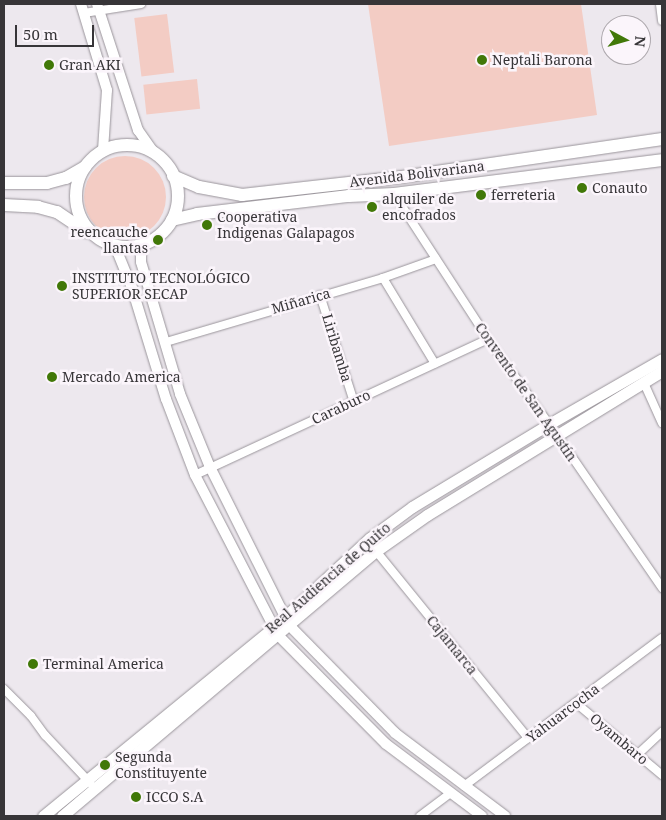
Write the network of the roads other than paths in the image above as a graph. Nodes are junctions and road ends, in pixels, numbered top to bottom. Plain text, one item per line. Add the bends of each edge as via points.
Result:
1 (141, 4) edge
2 (660, 4) edge
3 (98, 7) edge
4 (82, 8) edge
5 (662, 20) edge
6 (662, 139) edge
7 (103, 151) junction
8 (154, 153) junction
9 (662, 160) edge
10 (85, 167) junction
11 (173, 176) junction
12 (4, 183) edge
13 (394, 194) junction
14 (4, 205) edge
15 (172, 220) junction
16 (95, 236) junction
17 (116, 246) junction
18 (140, 246) junction
19 (436, 259) junction
20 (383, 278) junction
21 (320, 295) junction
22 (488, 339) junction
23 (166, 342) junction
24 (662, 359) edge
25 (435, 364) junction
26 (662, 371) edge
27 (644, 383) junction
28 (354, 402) junction
29 (662, 423) edge
30 (549, 424) junction
31 (557, 435) junction
32 (210, 467) junction
33 (195, 475) junction
34 (251, 549) junction
35 (376, 551) junction
36 (238, 557) junction
37 (662, 588) edge
38 (287, 620) junction
39 (275, 631) junction
40 (662, 638) edge
41 (4, 689) edge
42 (576, 703) junction
43 (662, 732) edge
44 (528, 738) junction
45 (637, 755) junction
46 (662, 775) edge
47 (91, 784) junction
48 (464, 786) junction
49 (451, 793) junction
50 (44, 816) edge
51 (62, 816) edge
52 (420, 816) edge
53 (482, 816) edge
54 (505, 816) edge

1 - 3 street
2 - 5 street
3 - 4 street
3 - 8 street via 138,130
4 - 7 street via 107,90
6 - 11 main road, Avenida Bolivariana via 402,177 242,195 199,187
7 - 8 main road, Avenida Bolivariana via 129,145
7 - 10 main road, Avenida Bolivariana
8 - 11 main road, Avenida Bolivariana via 166,163
9 - 13 main road, Avenida Bolivariana
10 - 12 main road, Avenida Bolivariana via 66,178 47,183
10 - 16 main road via 78,184 76,203 86,227
11 - 15 main road, Avenida Bolivariana via 177,198
13 - 15 main road, Avenida Bolivariana via 349,196
13 - 19 street, Convento de San Agustín
14 - 16 main road via 57,212
15 - 18 main road via 159,236
16 - 17 main road
17 - 18 main road
17 - 33 street via 166,399
18 - 23 street via 141,262
19 - 20 street, Miñarica
19 - 22 street, Convento de San Agustín
20 - 21 street, Miñarica
20 - 25 street
21 - 23 street, Miñarica
21 - 28 street, Liribamba
22 - 25 street, Caraburo
22 - 30 street, Convento de San Agustín
23 - 32 street via 180,394
24 - 30 main road, Real Audiencia de Quito
25 - 28 street, Caraburo
26 - 27 main road, Real Audiencia de Quito
27 - 29 street
27 - 31 main road, Real Audiencia de Quito
28 - 32 street, Caraburo
30 - 31 street, Convento de San Agustín
30 - 38 main road, Real Audiencia de Quito via 412,507 370,538
31 - 35 main road, Real Audiencia de Quito via 427,515
31 - 37 street, Convento de San Agustín
32 - 33 street, Caraburo
32 - 34 street
33 - 36 street
34 - 36 street
34 - 38 street
35 - 38 main road, Real Audiencia de Quito
35 - 44 street, Cajamarca
36 - 39 street
38 - 39 main road, Real Audiencia de Quito
38 - 48 street via 395,733
39 - 47 main road, Real Audiencia de Quito
39 - 49 street via 386,744
40 - 42 street, Yahuarcocha
41 - 47 street
42 - 44 street, Yahuarcocha
42 - 45 street, Oyambaro
43 - 45 street
44 - 48 street, Yahuarcocha
45 - 46 street, Oyambaro
47 - 50 main road, Real Audiencia de Quito
47 - 51 main road, Real Audiencia de Quito
48 - 54 street
49 - 52 street
49 - 53 street

